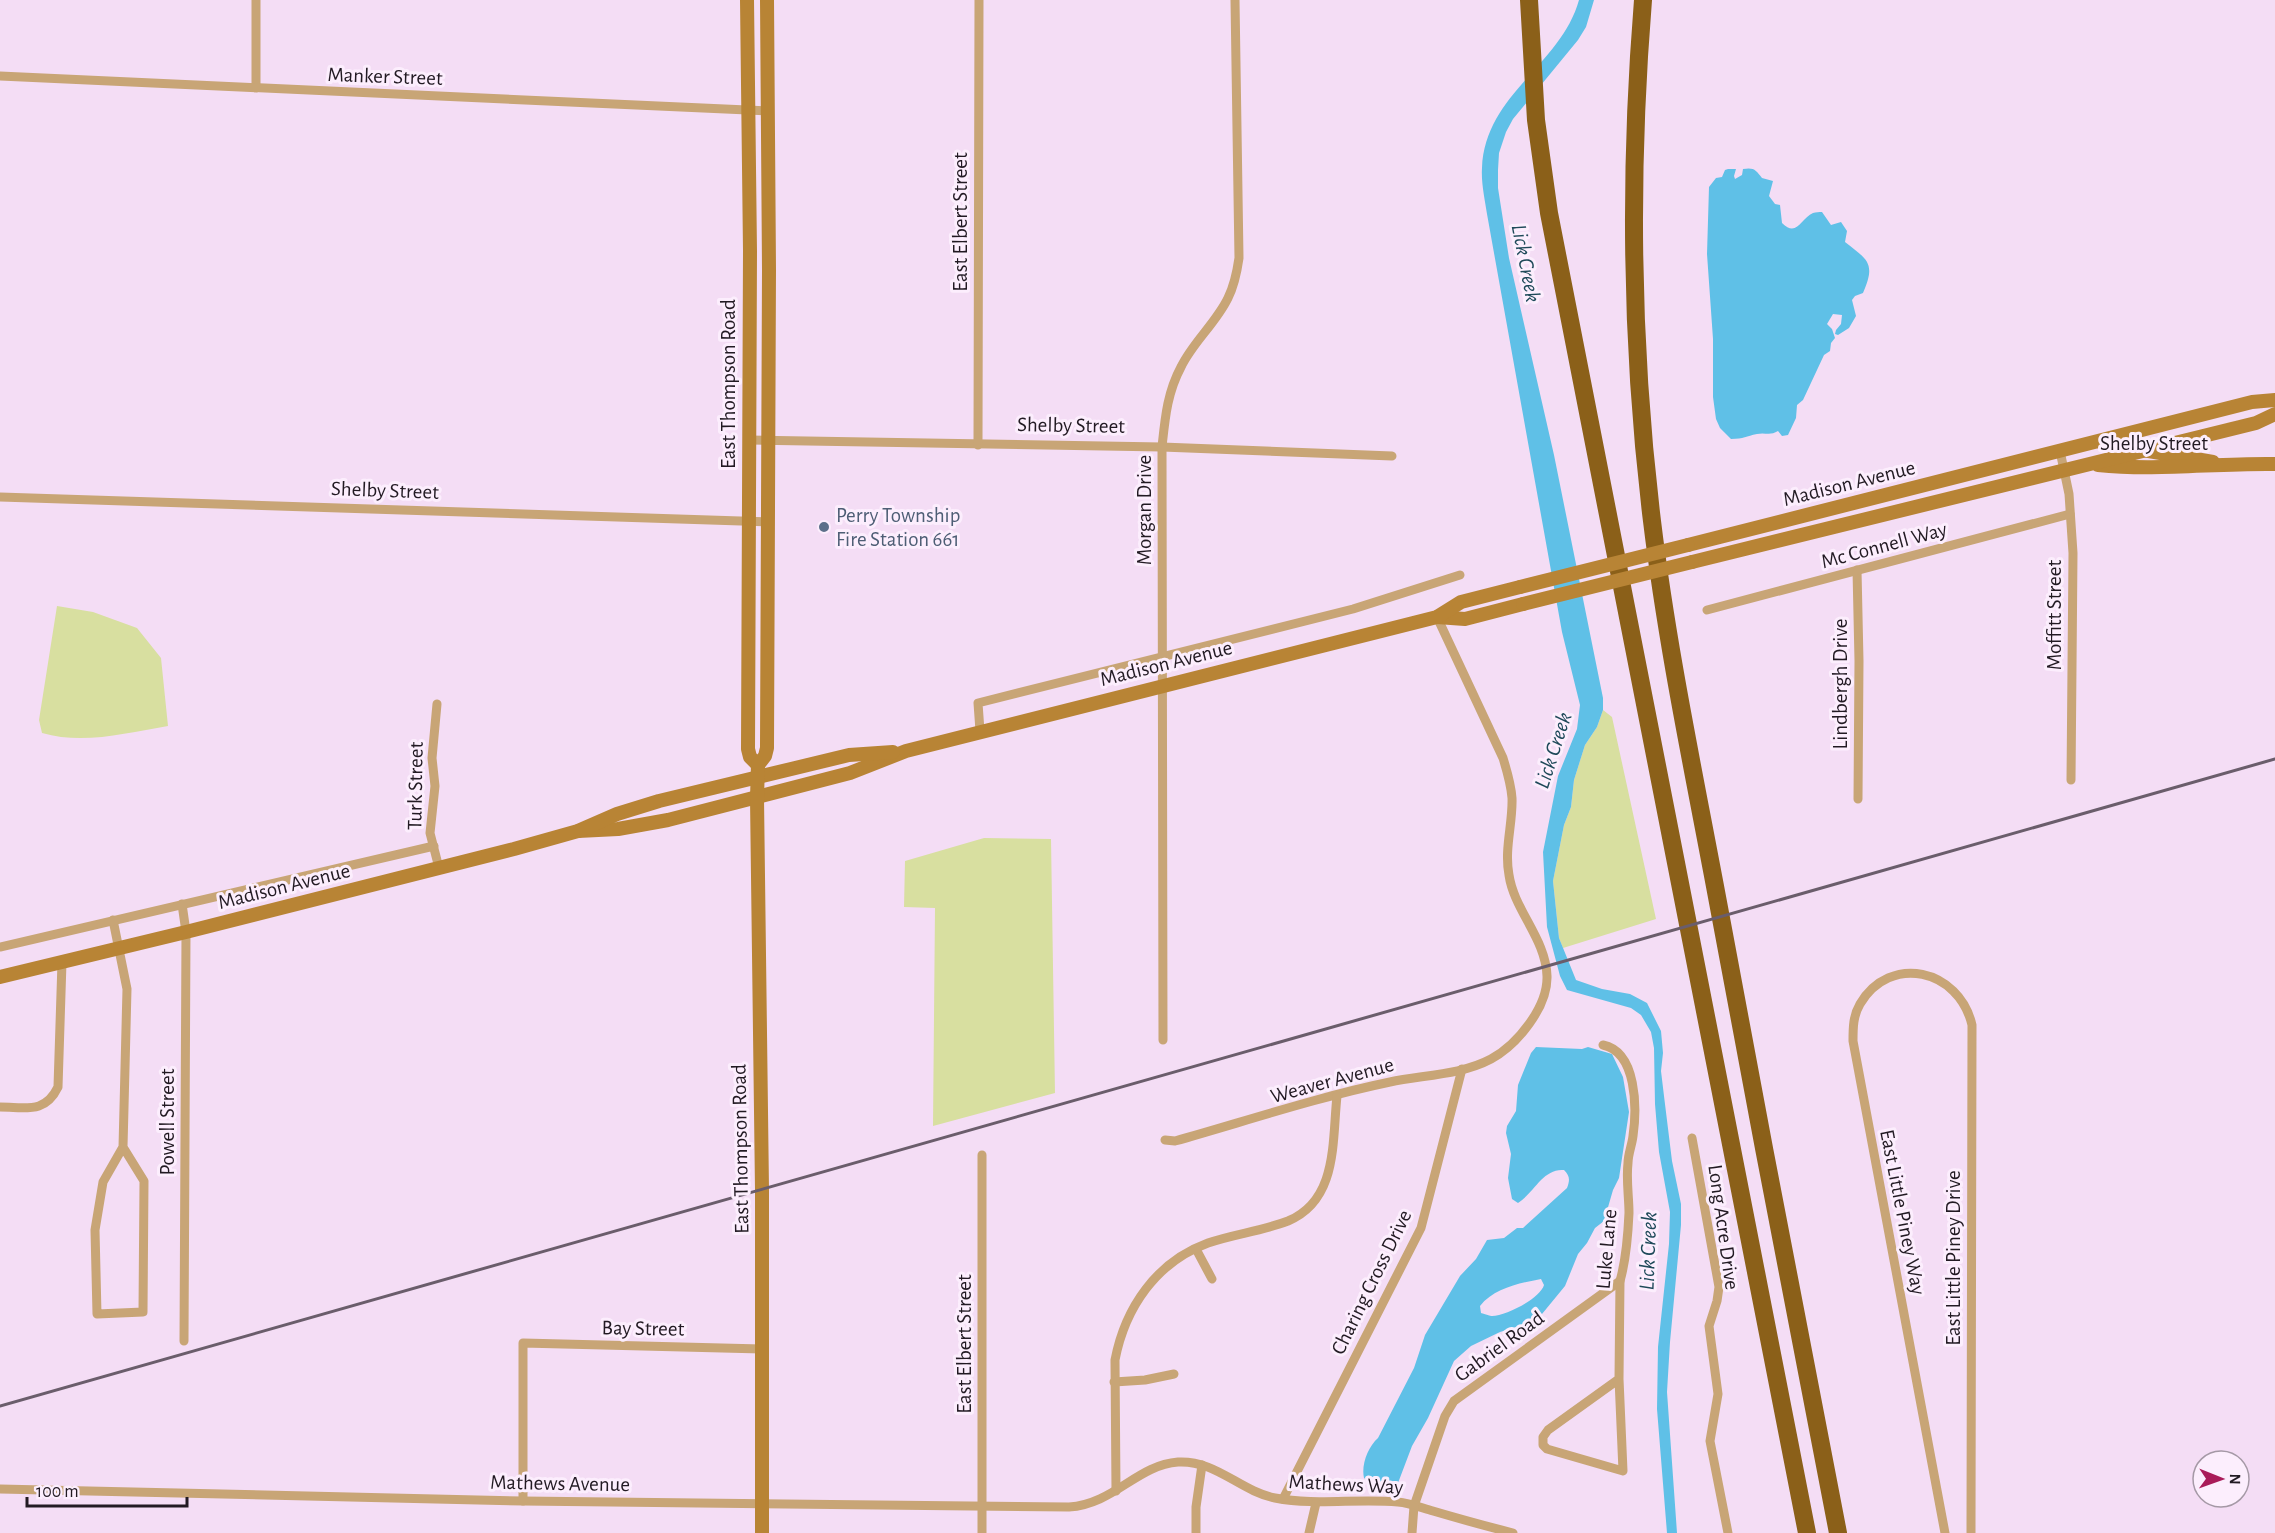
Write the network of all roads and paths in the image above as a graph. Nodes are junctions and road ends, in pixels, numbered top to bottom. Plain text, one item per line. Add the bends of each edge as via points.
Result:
1 (256, 0) edge
2 (747, 0) edge
3 (766, 0) edge
4 (978, 0) edge
5 (1235, 0) edge
6 (1529, 0) edge
7 (1642, 0) edge
8 (0, 76) edge
9 (256, 88) junction
10 (748, 110) junction
11 (768, 111) junction
12 (2275, 400) edge
13 (2275, 414) edge
14 (2206, 435) junction
15 (749, 441) junction
16 (768, 441) junction
17 (2091, 443) junction
18 (978, 445) junction
19 (1162, 447) junction
20 (2143, 450) junction
21 (2060, 451) junction
22 (1392, 456) dead end
23 (2221, 463) junction
24 (2088, 464) junction
25 (2275, 464) edge
26 (2065, 468) junction
27 (0, 497) edge
28 (2070, 514) junction
29 (748, 522) junction
30 (769, 522) junction
31 (1857, 570) junction
32 (1460, 574) dead end
33 (1707, 610) dead end
34 (1437, 617) junction
35 (1162, 656) junction
36 (1162, 686) junction
37 (437, 704) dead end
38 (981, 731) junction
39 (906, 751) junction
40 (757, 771) junction
41 (2071, 780) dead end
42 (757, 798) junction
43 (1858, 799) dead end
44 (578, 831) junction
45 (434, 846) junction
46 (439, 868) junction
47 (182, 904) junction
48 (113, 920) junction
49 (186, 932) junction
50 (0, 947) edge
51 (119, 949) junction
52 (62, 962) junction
53 (0, 977) edge
54 (1952, 989) joint
55 (1163, 1040) dead end
56 (1603, 1046) dead end
57 (1462, 1069) junction
58 (1337, 1096) junction
59 (0, 1107) edge
60 (1692, 1138) dead end
61 (1165, 1140) dead end
62 (123, 1147) junction
63 (982, 1155) dead end
64 (1196, 1249) junction
65 (1212, 1280) dead end
66 (1620, 1281) junction
67 (184, 1341) dead end
68 (762, 1349) junction
69 (1174, 1374) dead end
70 (1619, 1379) junction
71 (1114, 1382) junction
72 (1203, 1465) junction
73 (0, 1488) edge
74 (1116, 1491) junction
75 (1283, 1499) junction
76 (523, 1501) junction
77 (1316, 1503) junction
78 (762, 1504) junction
79 (982, 1505) junction
80 (1414, 1506) junction
81 (762, 1533) edge
82 (982, 1533) edge
83 (1196, 1533) edge
84 (1309, 1533) edge
85 (1412, 1533) edge
86 (1513, 1533) edge
87 (1728, 1533) edge
88 (1807, 1533) edge
89 (1838, 1533) edge
90 (1946, 1533) edge
91 (1971, 1533) edge

1 - 9 street
2 - 10 main road, East Thompson Road
3 - 11 main road, East Thompson Road
4 - 18 street, East Elbert Street
5 - 19 street, Morgan Drive via 1239,258 1236,279 1229,298 1176,377 1166,406
6 - 88 highway via 1538,135 1549,213
7 - 89 highway via 1634,175 1635,282 1644,439 1656,546 1733,985
8 - 9 street, Manker Street
9 - 10 street, Manker Street
10 - 11 street, Manker Street
10 - 15 main road, East Thompson Road
11 - 16 main road, East Thompson Road
12 - 17 main road, Madison Avenue via 2252,402
13 - 14 main road, Madison Avenue via 2256,423
14 - 20 main road, Madison Avenue
14 - 23 main road via 2206,449
15 - 16 street, Shelby Street
15 - 29 main road, East Thompson Road
16 - 18 street, Shelby Street
16 - 30 main road, East Thompson Road
17 - 20 main road, Shelby Street
17 - 21 main road, Madison Avenue
18 - 19 street, Shelby Street
19 - 22 street, Shelby Street
19 - 35 street, Morgan Drive
20 - 23 main road, Shelby Street
20 - 24 main road, Madison Avenue
21 - 26 street, Moffitt Street
21 - 34 main road, Madison Avenue, bridge via 1461,602
23 - 24 main road, Shelby Street via 2193,468
23 - 25 main road, Shelby Street
24 - 26 main road, Madison Avenue
26 - 28 street, Moffitt Street
26 - 34 main road, Madison Avenue, bridge via 1466,619
27 - 29 street, Shelby Street
28 - 31 street, Mc Connell Way
28 - 41 street, Moffitt Street
29 - 30 street, Shelby Street
29 - 40 main road, East Thompson Road via 748,749
30 - 40 main road, East Thompson Road via 767,748
31 - 33 street, Mc Connell Way
31 - 43 street, Lindbergh Drive
32 - 35 street, Madison Avenue via 1353,609
34 - 36 main road, Madison Avenue
34 - 57 street, Weaver Avenue via 1506,767 1512,797 1510,880 1545,963 1547,977 1537,1011 1523,1032 1484,1062
35 - 36 street, Morgan Drive
35 - 38 street, Madison Avenue via 978,703
36 - 38 main road, Madison Avenue
36 - 55 street, Morgan Drive
37 - 45 street, Turk Street via 430,833
38 - 39 main road, Madison Avenue
39 - 40 main road, Madison Avenue via 849,755
39 - 42 main road, Madison Avenue via 850,773
40 - 42 main road, East Thompson Road
40 - 44 main road, Madison Avenue via 617,814
42 - 44 main road, Madison Avenue via 656,822
42 - 68 main road, East Thompson Road
44 - 46 main road, Madison Avenue
45 - 46 street, Turk Street
45 - 47 street, Madison Avenue
46 - 49 main road, Madison Avenue
47 - 48 street, Madison Avenue
47 - 49 street, Powell Street
48 - 50 street, Madison Avenue
48 - 51 street
49 - 51 main road, Madison Avenue
49 - 67 street, Powell Street
51 - 52 main road, Madison Avenue
51 - 62 street via 127,989
52 - 53 main road, Madison Avenue
52 - 59 street via 58,1087 41,1106
54 - 90 street, East Little Piney Way via 1925,975 1909,973 1888,979 1871,990 1859,1005 1853,1025
54 - 91 street, East Little Piney Drive via 1967,1006 1972,1025
56 - 66 street, Luke Lane via 1614,1048 1623,1057 1636,1103 1628,1161 1629,1215
57 - 58 street, Weaver Avenue
57 - 75 street, Charing Cross Drive via 1421,1228
58 - 61 street, Weaver Avenue via 1175,1141
58 - 64 street via 1328,1174 1314,1205 1288,1221
60 - 87 street, Long Acre Drive via 1719,1287 1709,1326 1718,1394 1710,1441
62 - 62 street via 103,1182 95,1230 97,1314 143,1312 144,1181
63 - 79 street, East Elbert Street
64 - 65 street
64 - 71 street via 1163,1270 1137,1300 1119,1341
66 - 70 street, Luke Lane
66 - 80 street, Gabriel Road via 1454,1401 1445,1416
68 - 76 street, Bay Street via 523,1342
68 - 78 main road, East Thompson Road
69 - 71 street
70 - 70 street, Luke Lane via 1623,1471 1551,1451 1543,1442 1544,1434
71 - 74 street
72 - 74 street, Mathews Way via 1162,1465
72 - 75 street, Mathews Way via 1259,1493
72 - 83 street
73 - 76 street, Mathews Avenue
74 - 79 street, Mathews Avenue via 1074,1506
75 - 77 street, Mathews Way
76 - 78 street, Mathews Avenue
77 - 80 street, Mathews Way via 1400,1502
77 - 84 street
78 - 79 street, Mathews Avenue
78 - 81 main road, East Thompson Road
79 - 82 street, East Elbert Street
80 - 85 street, Gabriel Road
80 - 86 street, Mathews Way

